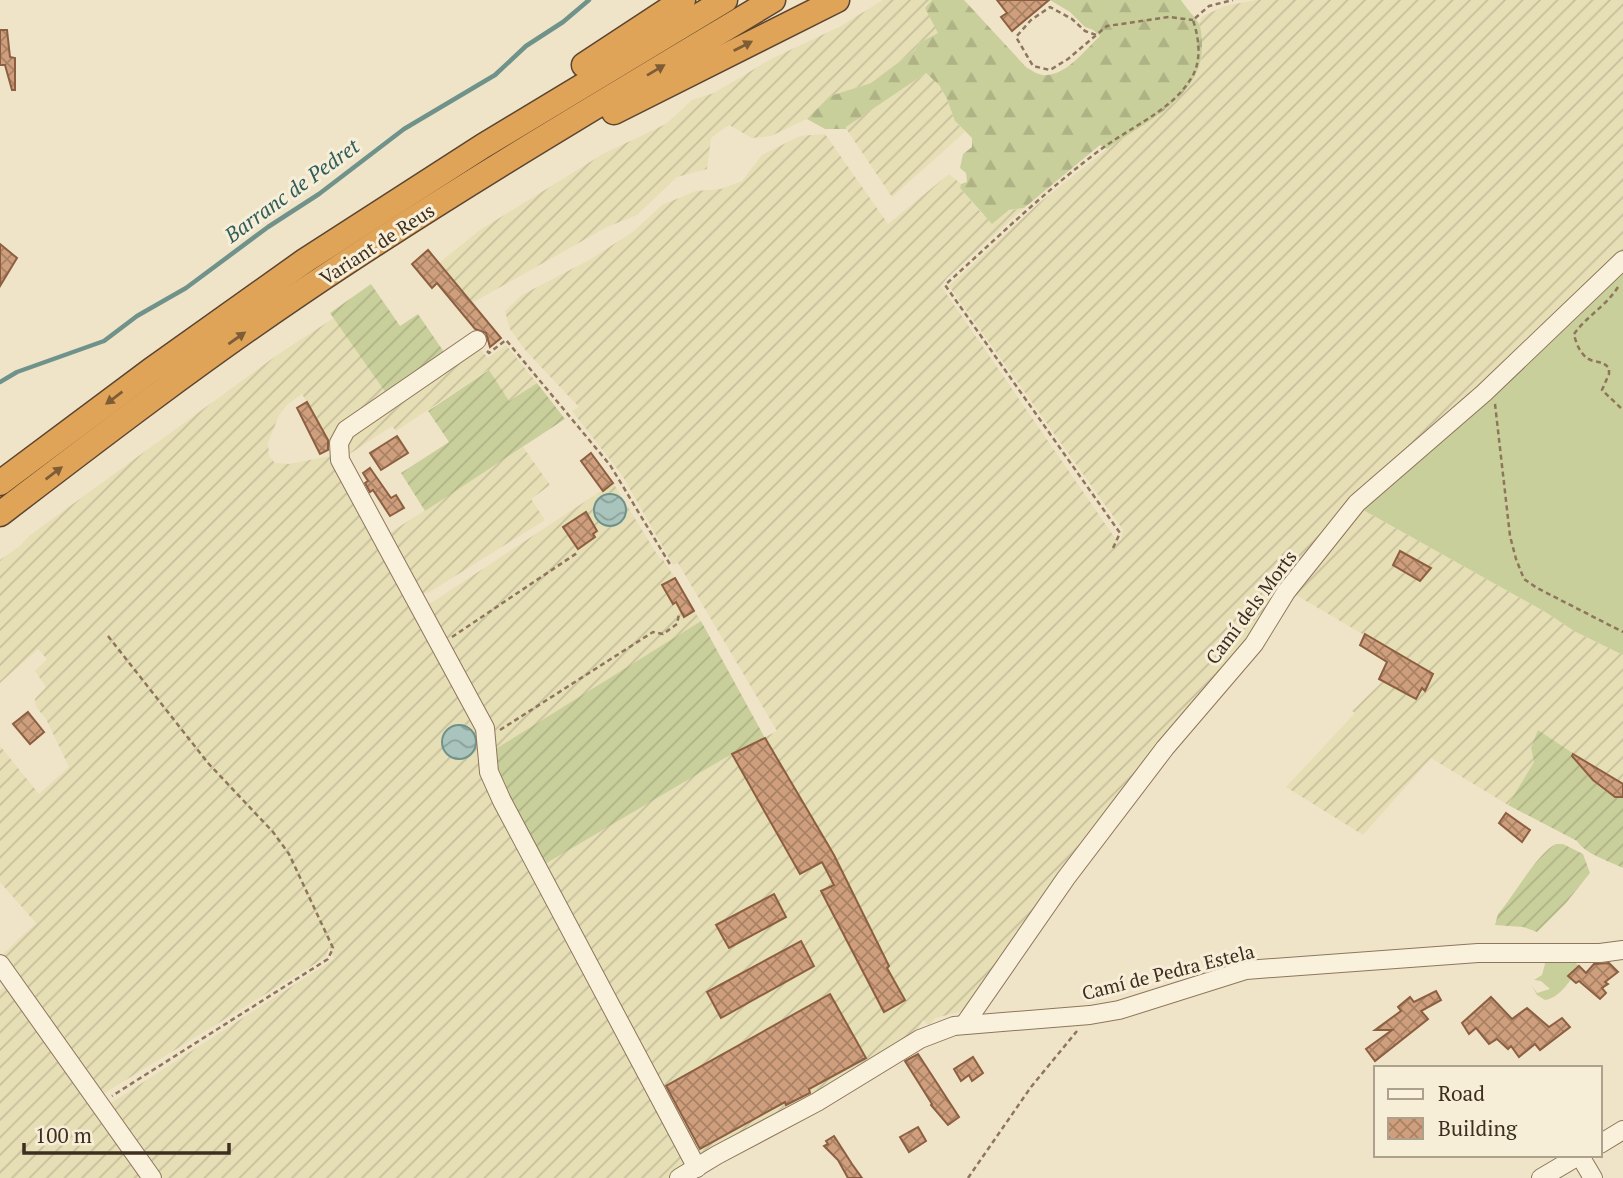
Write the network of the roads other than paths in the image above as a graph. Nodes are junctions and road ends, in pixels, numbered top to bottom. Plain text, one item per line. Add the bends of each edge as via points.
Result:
1 (683, 0) edge
2 (725, 0) edge
3 (773, 0) edge
4 (837, 0) edge
5 (1623, 260) edge
6 (299, 295) junction
7 (477, 340) road end
8 (150, 371) junction
9 (0, 483) edge
10 (0, 514) edge
11 (1623, 950) edge
12 (0, 964) edge
13 (964, 1025) junction
14 (1623, 1130) edge
15 (1602, 1142) edge
16 (1577, 1157) edge
17 (1581, 1157) edge
18 (696, 1168) junction
19 (152, 1178) edge
20 (680, 1178) edge
21 (1541, 1178) edge
22 (1593, 1178) edge

1 - 8 highway via 302,252
2 - 8 highway, Variant de Reus via 495,138 317,253
6 -> 3 highway, Variant de Reus via 500,164
6 -> 4 highway via 585,128
5 - 13 street, Camí dels Morts via 1483,393 1357,503 1286,592 1254,644 1165,748 1066,878
10 -> 6 highway, Variant de Reus
7 - 18 street via 346,430 339,443 340,460 485,728 489,772 502,801
8 -> 9 highway, Variant de Reus
11 - 13 street, Camí de Pedra Estela via 1478,953 1246,970 1090,1015
12 - 19 street
13 - 18 street, Camí de Pedra Estela via 920,1039
14 - 15 street
16 - 21 street
17 - 22 street
18 - 20 street, Camí de Pedra Estela

